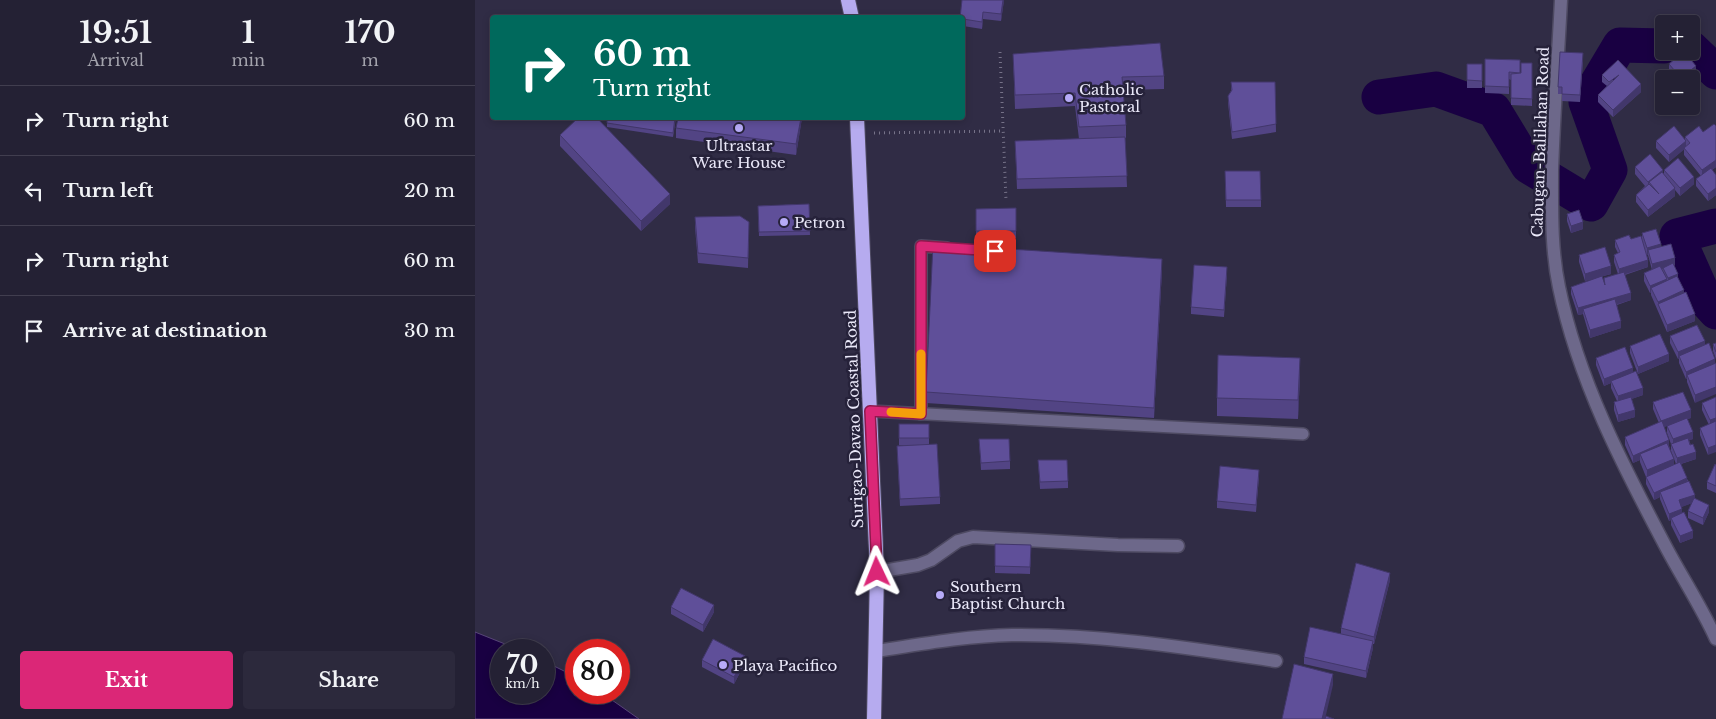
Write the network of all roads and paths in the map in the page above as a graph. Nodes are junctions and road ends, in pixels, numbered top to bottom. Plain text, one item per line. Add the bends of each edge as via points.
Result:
1 (849, 0) edge
2 (1561, 0) edge
3 (852, 15) edge
4 (1000, 52) dead end
5 (857, 120) edge
6 (1003, 131) junction
7 (858, 133) junction
8 (1006, 200) dead end
9 (959, 249) edge
10 (870, 411) junction
11 (921, 414) junction
12 (1303, 434) dead end
13 (1179, 546) dead end
14 (877, 572) junction
15 (1716, 639) edge
16 (877, 651) junction
17 (1276, 661) dead end
18 (875, 719) edge

1 - 3 highway
2 - 15 street, Cabugan-Balilahan Road via 1551,217 1559,287 1575,350 1611,438
4 - 6 path
5 - 7 highway, Surigao-Davao Coastal Road
6 - 7 path
6 - 8 path
7 - 10 highway, Surigao-Davao Coastal Road
9 - 11 lane via 921,246
10 - 11 lane
10 - 14 highway, Surigao-Davao Coastal Road
11 - 12 lane
13 - 14 street via 973,537 958,541 918,565
14 - 16 highway, Surigao-Davao Coastal Road
16 - 17 street via 941,640 1012,635 1168,645
16 - 18 highway, Surigao-Davao Coastal Road

